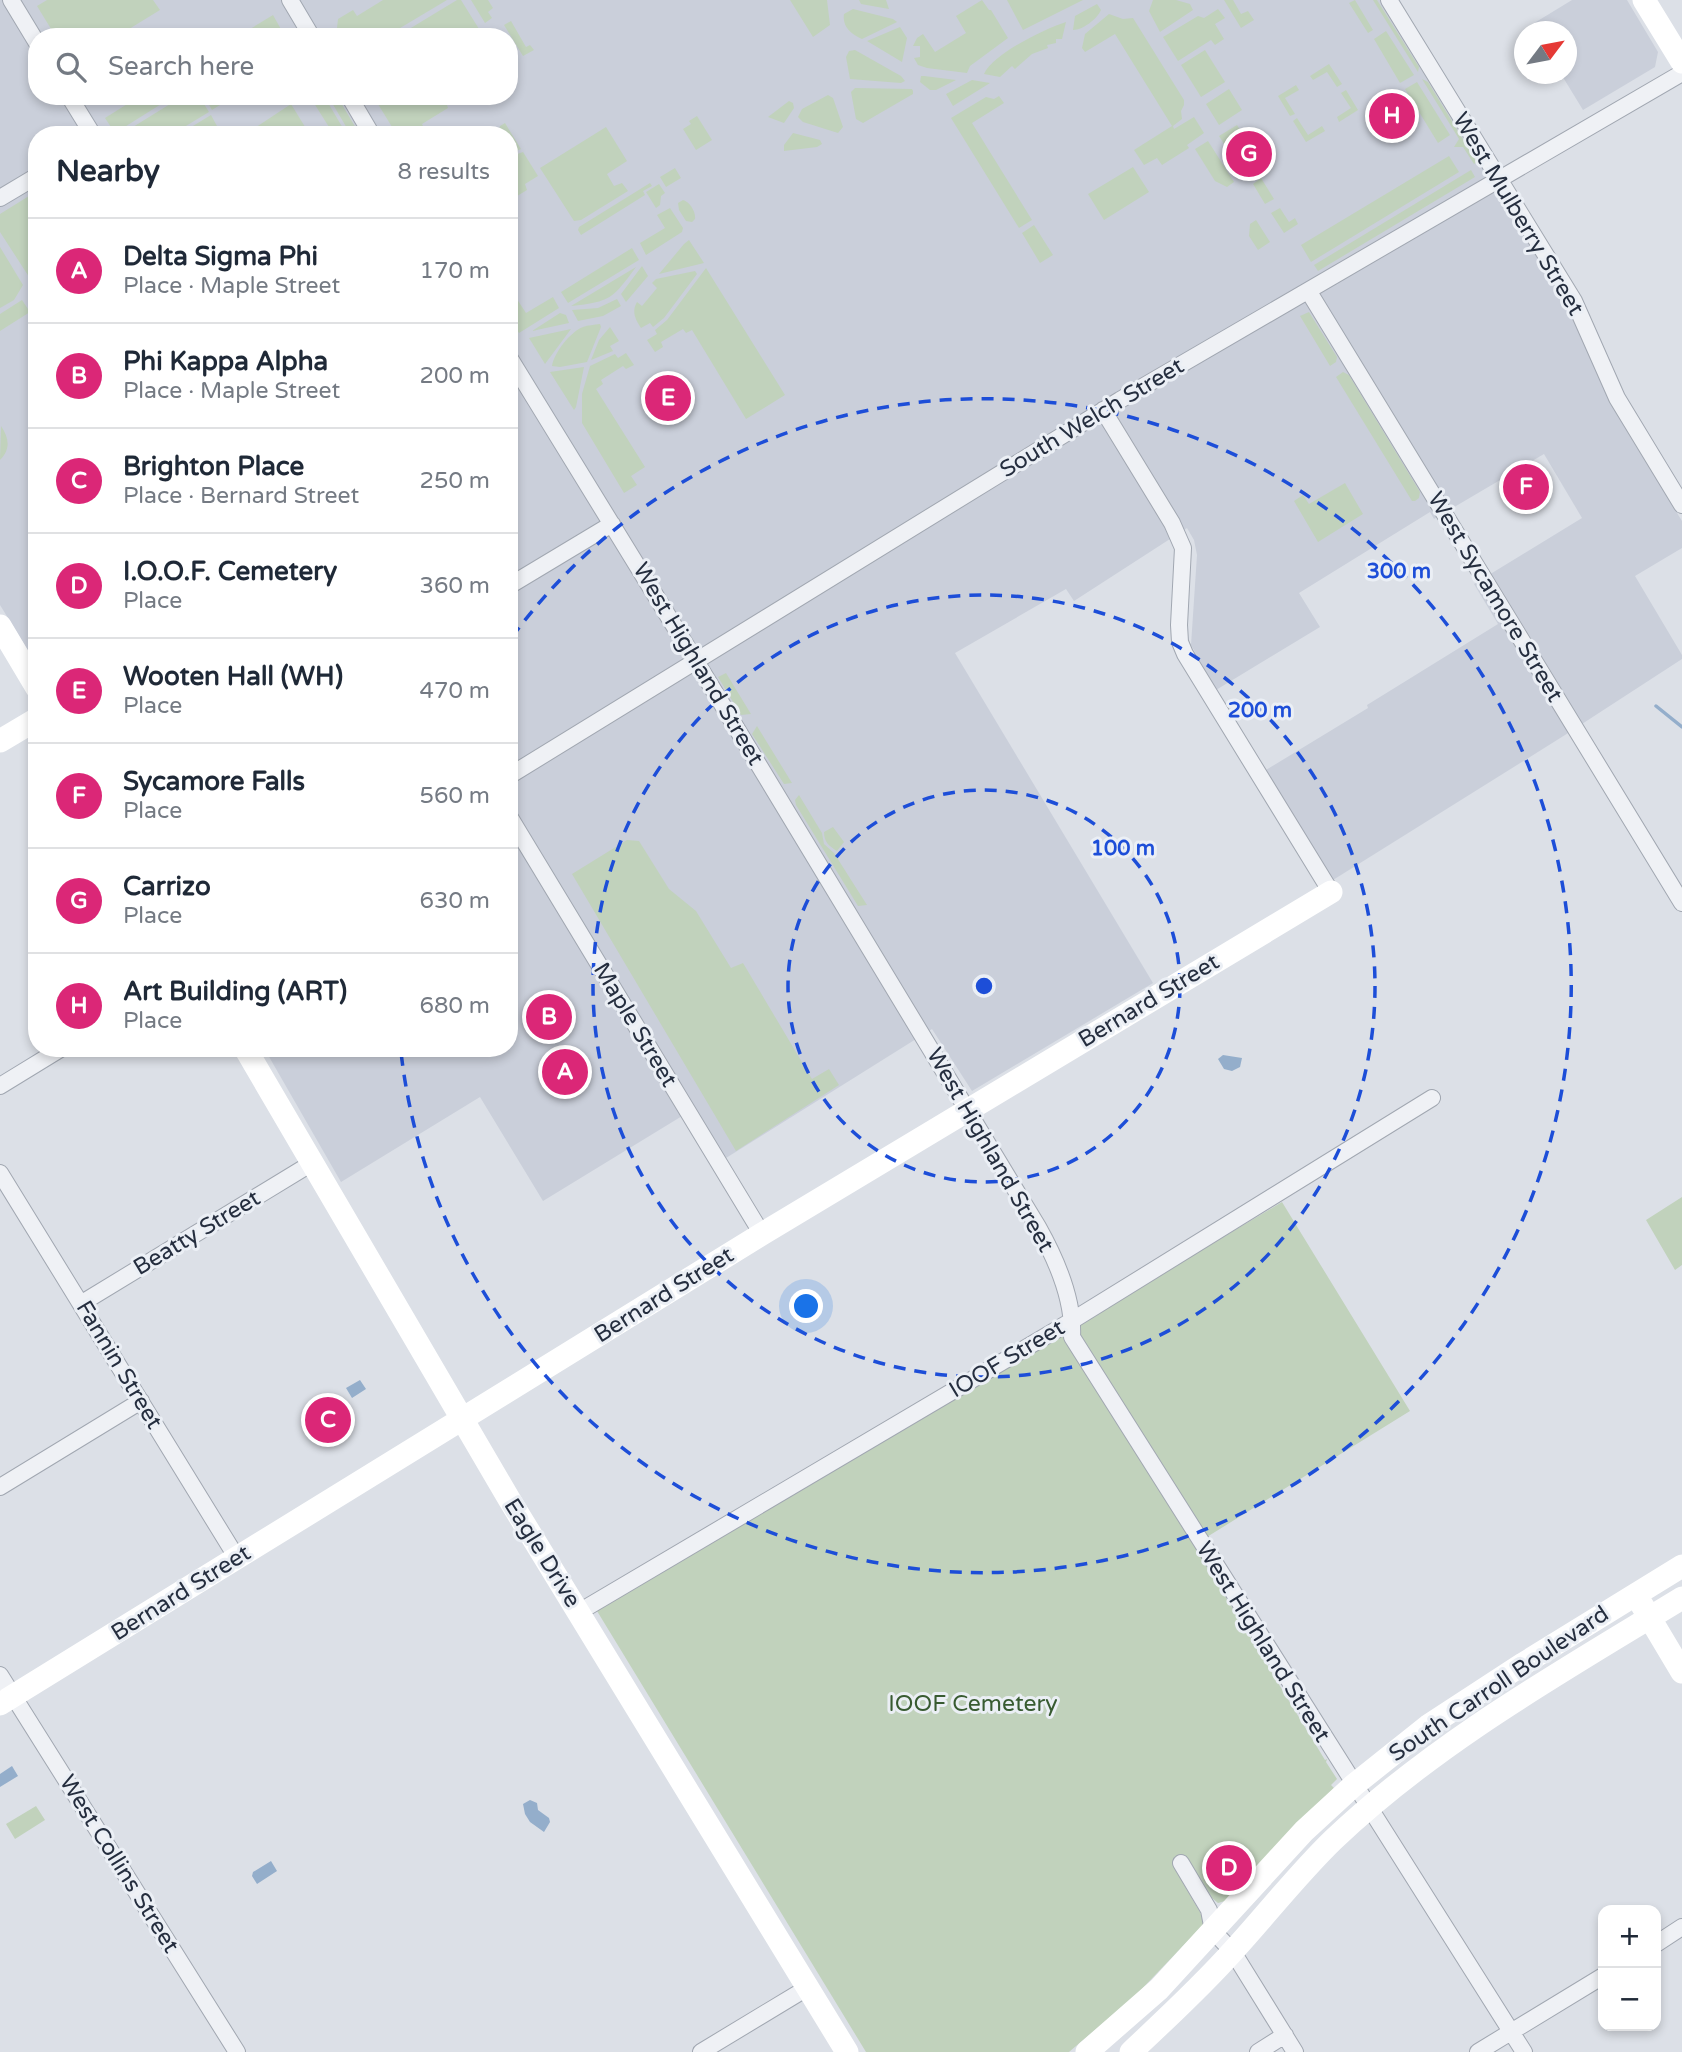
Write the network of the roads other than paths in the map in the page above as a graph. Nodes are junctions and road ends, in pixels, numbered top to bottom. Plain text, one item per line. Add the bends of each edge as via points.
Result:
1 (10, 0) edge
2 (290, 0) edge
3 (1389, 0) edge
4 (1644, 0) edge
5 (307, 28) edge
6 (28, 29) edge
7 (1682, 62) edge
8 (1682, 73) edge
9 (75, 105) edge
10 (354, 105) edge
11 (87, 126) edge
12 (367, 126) edge
13 (1499, 179) junction
14 (28, 181) edge
15 (0, 198) edge
16 (1309, 292) junction
17 (518, 375) edge
18 (1103, 410) junction
19 (1682, 505) edge
20 (611, 524) junction
21 (518, 581) edge
22 (0, 626) edge
23 (696, 662) junction
24 (28, 673) edge
25 (28, 724) edge
26 (0, 741) edge
27 (518, 771) edge
28 (518, 831) edge
29 (1331, 892) joint
30 (1682, 902) edge
31 (47, 1057) edge
32 (250, 1057) edge
33 (0, 1086) edge
34 (1432, 1098) dead end
35 (968, 1110) junction
36 (312, 1163) junction
37 (0, 1173) edge
38 (762, 1234) junction
39 (82, 1303) junction
40 (1073, 1320) junction
41 (141, 1401) junction
42 (463, 1419) junction
43 (0, 1487) edge
44 (237, 1558) junction
45 (1682, 1566) edge
46 (1635, 1593) junction
47 (1682, 1598) edge
48 (579, 1612) junction
49 (1649, 1618) junction
50 (1682, 1672) edge
51 (0, 1675) edge
52 (7, 1700) edge
53 (1354, 1785) junction
54 (1370, 1808) junction
55 (1181, 1863) dead end
56 (1682, 1927) edge
57 (1213, 1931) junction
58 (1661, 1941) edge
59 (1233, 1952) junction
60 (1598, 1979) edge
61 (807, 1987) junction
62 (1511, 2032) junction
63 (1285, 2035) junction
64 (237, 2052) edge
65 (701, 2052) edge
66 (847, 2052) edge
67 (1087, 2052) edge
68 (1131, 2052) edge
69 (1258, 2052) edge
70 (1295, 2052) edge
71 (1478, 2052) edge
72 (1524, 2052) edge

1 - 6 street
2 - 5 street
3 - 13 street, West Mulberry Street
4 - 7 street
8 - 13 street, South Welch Street
9 - 11 street
10 - 12 street
13 - 16 street, South Welch Street
13 - 19 street, West Mulberry Street via 1574,301 1617,398
14 - 15 street
16 - 18 street, South Welch Street
16 - 30 street, West Sycamore Street
17 - 20 street, West Highland Street
18 - 23 street, South Welch Street
18 - 29 street via 1182,548 1180,642 1185,654
20 - 21 street
20 - 23 street, West Highland Street
22 - 24 street
23 - 27 street, South Welch Street
23 - 35 street, West Highland Street
25 - 26 street
28 - 38 street, Maple Street
29 - 35 street, Bernard Street
31 - 33 street
32 - 36 street, Eagle Drive
34 - 40 street, IOOF Street
35 - 38 street, Bernard Street
35 - 40 street, West Highland Street via 1052,1253
36 - 39 street, Beatty Street
36 - 42 street, Eagle Drive
37 - 39 street, Fannin Street
38 - 42 street, Bernard Street
39 - 41 street, Fannin Street
40 - 48 street, IOOF Street
40 - 53 street, West Highland Street via 1072,1337
41 - 43 street
41 - 44 street, Fannin Street
42 - 44 street, Bernard Street
42 - 48 street, Eagle Drive
44 - 52 street, Bernard Street
45 - 46 street, South Carroll Boulevard
46 - 49 street
46 - 53 street, South Carroll Boulevard via 1428,1727
47 - 49 street, South Carroll Boulevard
48 - 61 street, Eagle Drive
49 - 50 street
49 - 54 street, South Carroll Boulevard via 1486,1718
51 - 52 street, West Collins Street
52 - 64 street, West Collins Street
53 - 54 street, West Highland Street
53 - 57 street, South Carroll Boulevard
54 - 59 street, South Carroll Boulevard via 1333,1840
54 - 62 street, West Highland Street
55 - 57 street via 1209,1910
56 - 58 street
57 - 59 street
57 - 67 street, South Carroll Boulevard via 1159,1989
59 - 63 street
59 - 68 street, South Carroll Boulevard
60 - 62 street
61 - 65 street
61 - 66 street, Eagle Drive
62 - 71 street
62 - 72 street, West Highland Street
63 - 69 street
63 - 70 street

